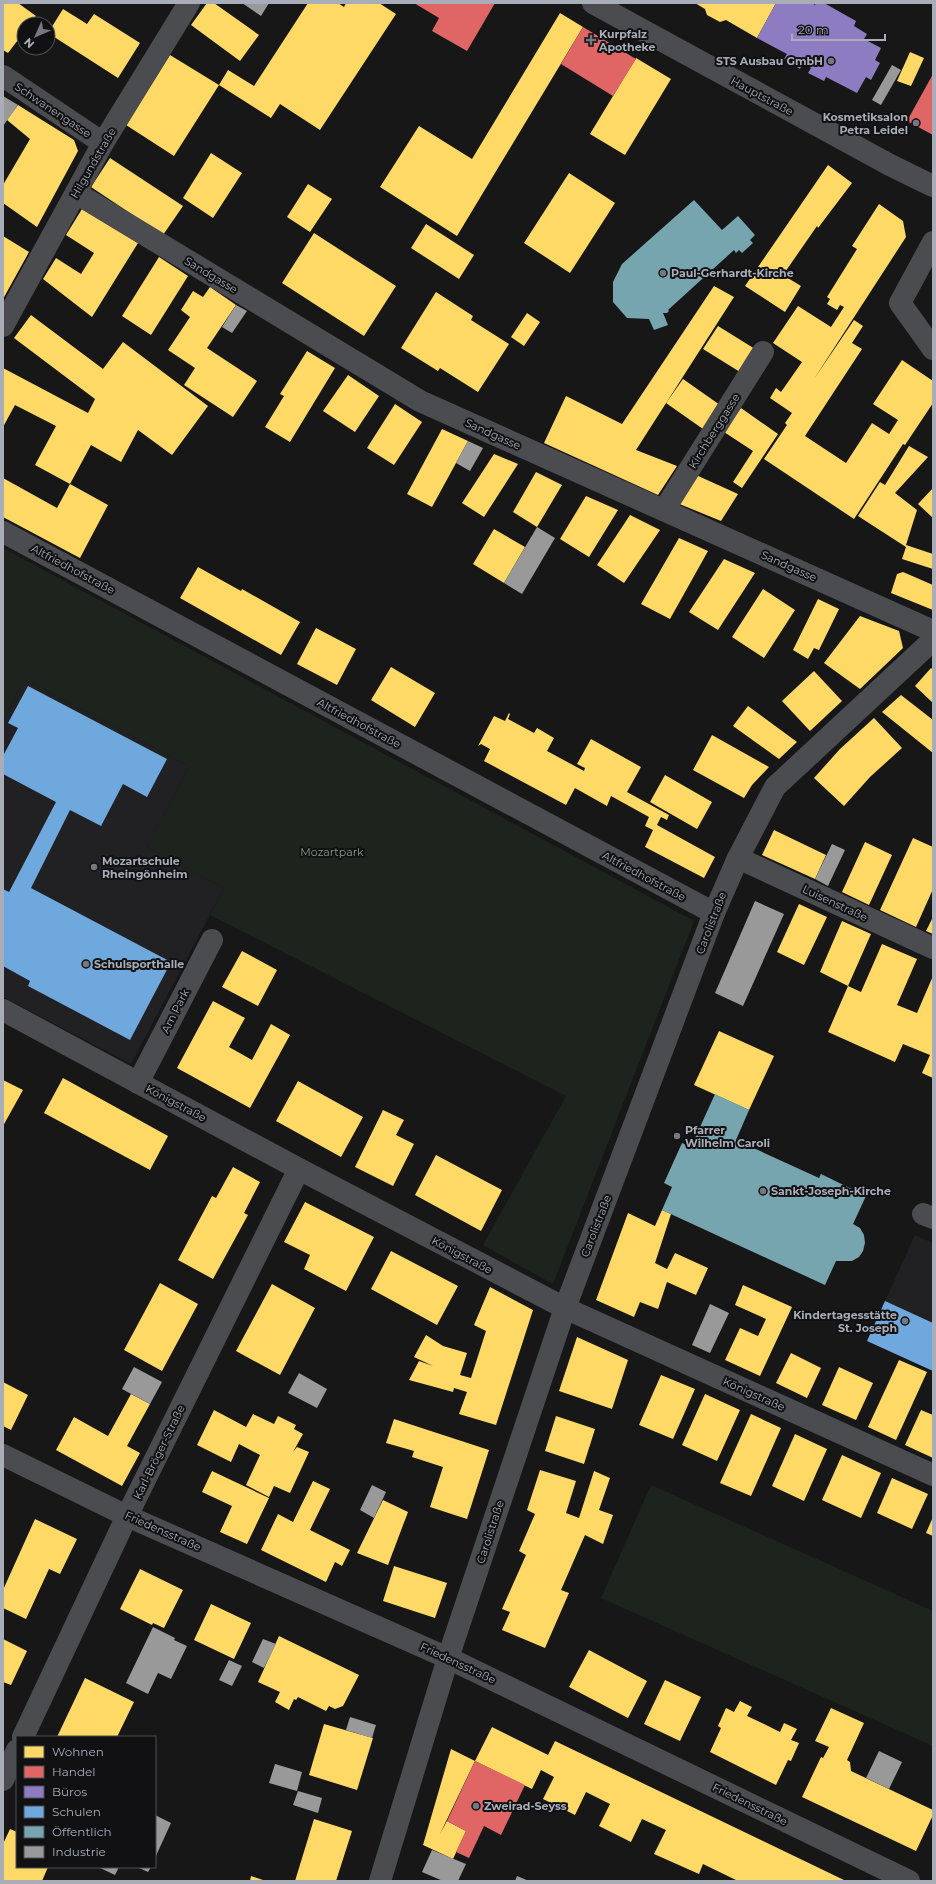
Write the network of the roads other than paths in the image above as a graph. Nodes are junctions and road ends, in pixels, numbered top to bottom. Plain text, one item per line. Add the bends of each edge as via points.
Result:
1 (189, 3) edge
2 (593, 3) edge
3 (3, 76) edge
4 (103, 144) junction
5 (933, 186) edge
6 (76, 193) junction
7 (933, 242) edge
8 (3, 326) edge
9 (933, 349) edge
10 (763, 352) dead end
11 (664, 510) junction
12 (3, 532) edge
13 (933, 631) edge
14 (933, 640) edge
15 (738, 858) junction
16 (714, 913) junction
17 (212, 940) dead end
18 (933, 948) edge
19 (3, 1010) edge
20 (138, 1083) junction
21 (299, 1169) junction
22 (565, 1308) junction
23 (3, 1455) edge
24 (933, 1475) edge
25 (127, 1516) junction
26 (448, 1658) junction
27 (23, 1736) edge
28 (16, 1752) edge
29 (3, 1780) edge
30 (899, 1878) edge
31 (380, 1881) edge

1 - 4 street, Hilgundstraße
2 - 5 street, Hauptstraße
3 - 4 street, Schwanengasse
4 - 6 street, Hilgundstraße
6 - 8 street, Hilgundstraße
6 - 11 street, Sandgasse via 420,401
7 - 9 street via 900,303
10 - 11 street, Kirchberggasse
11 - 13 street, Sandgasse
12 - 16 street, Altfriedhofstraße
14 - 15 street, Carolistraße via 775,787
15 - 16 street, Carolistraße
15 - 18 street, Luisenstraße
16 - 22 street, Carolistraße
17 - 20 street, Am Park
19 - 20 street, Königstraße
20 - 21 street, Königstraße
21 - 22 street, Königstraße
21 - 25 street, Karl-Bröger-Straße
22 - 24 street, Königstraße
22 - 26 street, Carolistraße
23 - 25 street, Friedensstraße
25 - 26 street, Friedensstraße
25 - 27 street, Karl-Bröger-Straße
26 - 30 street, Friedensstraße
26 - 31 street, Carolistraße
28 - 29 street

